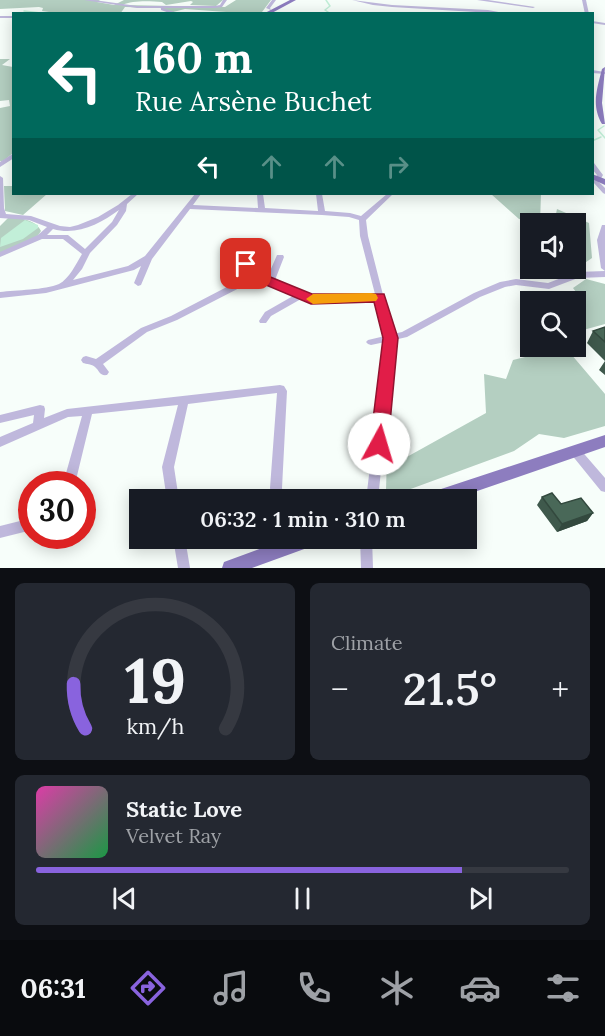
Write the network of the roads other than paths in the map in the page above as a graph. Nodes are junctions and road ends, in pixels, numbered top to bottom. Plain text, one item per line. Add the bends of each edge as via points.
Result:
1 (86, 0) edge
2 (225, 0) edge
3 (274, 0) edge
4 (294, 0) edge
5 (354, 0) edge
6 (402, 0) edge
7 (442, 0) edge
8 (464, 0) edge
9 (479, 0) edge
10 (530, 0) edge
11 (415, 6) junction
12 (147, 7) junction
13 (453, 7) junction
14 (533, 7) junction
15 (169, 12) edge
16 (265, 12) edge
17 (452, 12) edge
18 (492, 12) edge
19 (534, 12) edge
20 (604, 71) edge
21 (605, 122) edge
22 (0, 178) edge
23 (598, 179) edge
24 (605, 192) edge
25 (134, 195) edge
26 (197, 195) edge
27 (260, 195) edge
28 (319, 195) edge
29 (389, 195) edge
30 (124, 205) junction
31 (189, 207) junction
32 (262, 209) junction
33 (322, 213) junction
34 (1, 219) edge
35 (362, 219) junction
36 (52, 226) junction
37 (605, 226) edge
38 (75, 228) joint
39 (41, 237) junction
40 (231, 250) dead end
41 (86, 253) junction
42 (0, 255) edge
43 (280, 257) dead end
44 (148, 258) junction
45 (605, 268) edge
46 (605, 274) edge
47 (258, 277) junction
48 (270, 281) junction
49 (138, 282) dead end
50 (63, 285) junction
51 (0, 295) edge
52 (300, 296) junction
53 (380, 297) junction
54 (263, 321) dead end
55 (390, 338) junction
56 (371, 342) dead end
57 (104, 372) dead end
58 (184, 399) junction
59 (88, 411) junction
60 (0, 420) edge
61 (38, 425) junction
62 (605, 441) edge
63 (0, 442) edge
64 (575, 451) junction
65 (72, 471) edge
66 (605, 487) edge
67 (171, 489) edge
68 (276, 489) edge
69 (373, 489) edge
70 (462, 489) edge
71 (18, 528) edge
72 (0, 532) edge
73 (181, 549) edge
74 (274, 549) edge
75 (366, 549) edge
76 (184, 568) edge
77 (230, 568) edge
78 (367, 568) edge

1 - 12 street
2 - 12 street via 215,7
3 - 16 street
4 - 16 main road
5 - 11 street
6 - 11 street
7 - 8 street
9 - 14 street
10 - 14 street
11 - 13 street
12 - 15 street
13 - 17 street
13 - 18 street
14 - 19 street
20 - 21 main road via 598,99
22 - 34 street
23 - 24 street via 596,182
25 - 30 street
26 - 31 street
27 - 32 street
28 - 33 street
29 - 35 street
30 - 38 street via 104,218
30 - 41 street via 119,217
31 - 32 street
31 - 44 street
32 - 33 street
33 - 35 street
34 - 36 street via 32,218
35 - 53 street
36 - 38 street
36 - 39 street
37 - 45 street via 601,240
39 - 41 street via 65,237
39 - 42 street
40 - 47 street
41 - 50 street via 81,266
43 - 48 street
44 - 49 street
44 - 50 street via 131,268
46 - 55 street via 577,275 549,286 503,284 404,335
47 - 48 street
47 - 57 street via 144,330 92,362
48 - 52 street
50 - 51 street
52 - 53 street via 320,300
52 - 54 street via 268,314
53 - 55 street
55 - 56 street
55 - 69 street
58 - 59 street
58 - 67 street via 168,467
58 - 68 street via 282,391
59 - 61 street via 67,413
59 - 65 street
60 - 61 street via 39,409
61 - 63 street
62 - 64 main road
64 - 66 street
64 - 70 main road
71 - 72 street
73 - 76 street
74 - 77 main road
75 - 78 street

